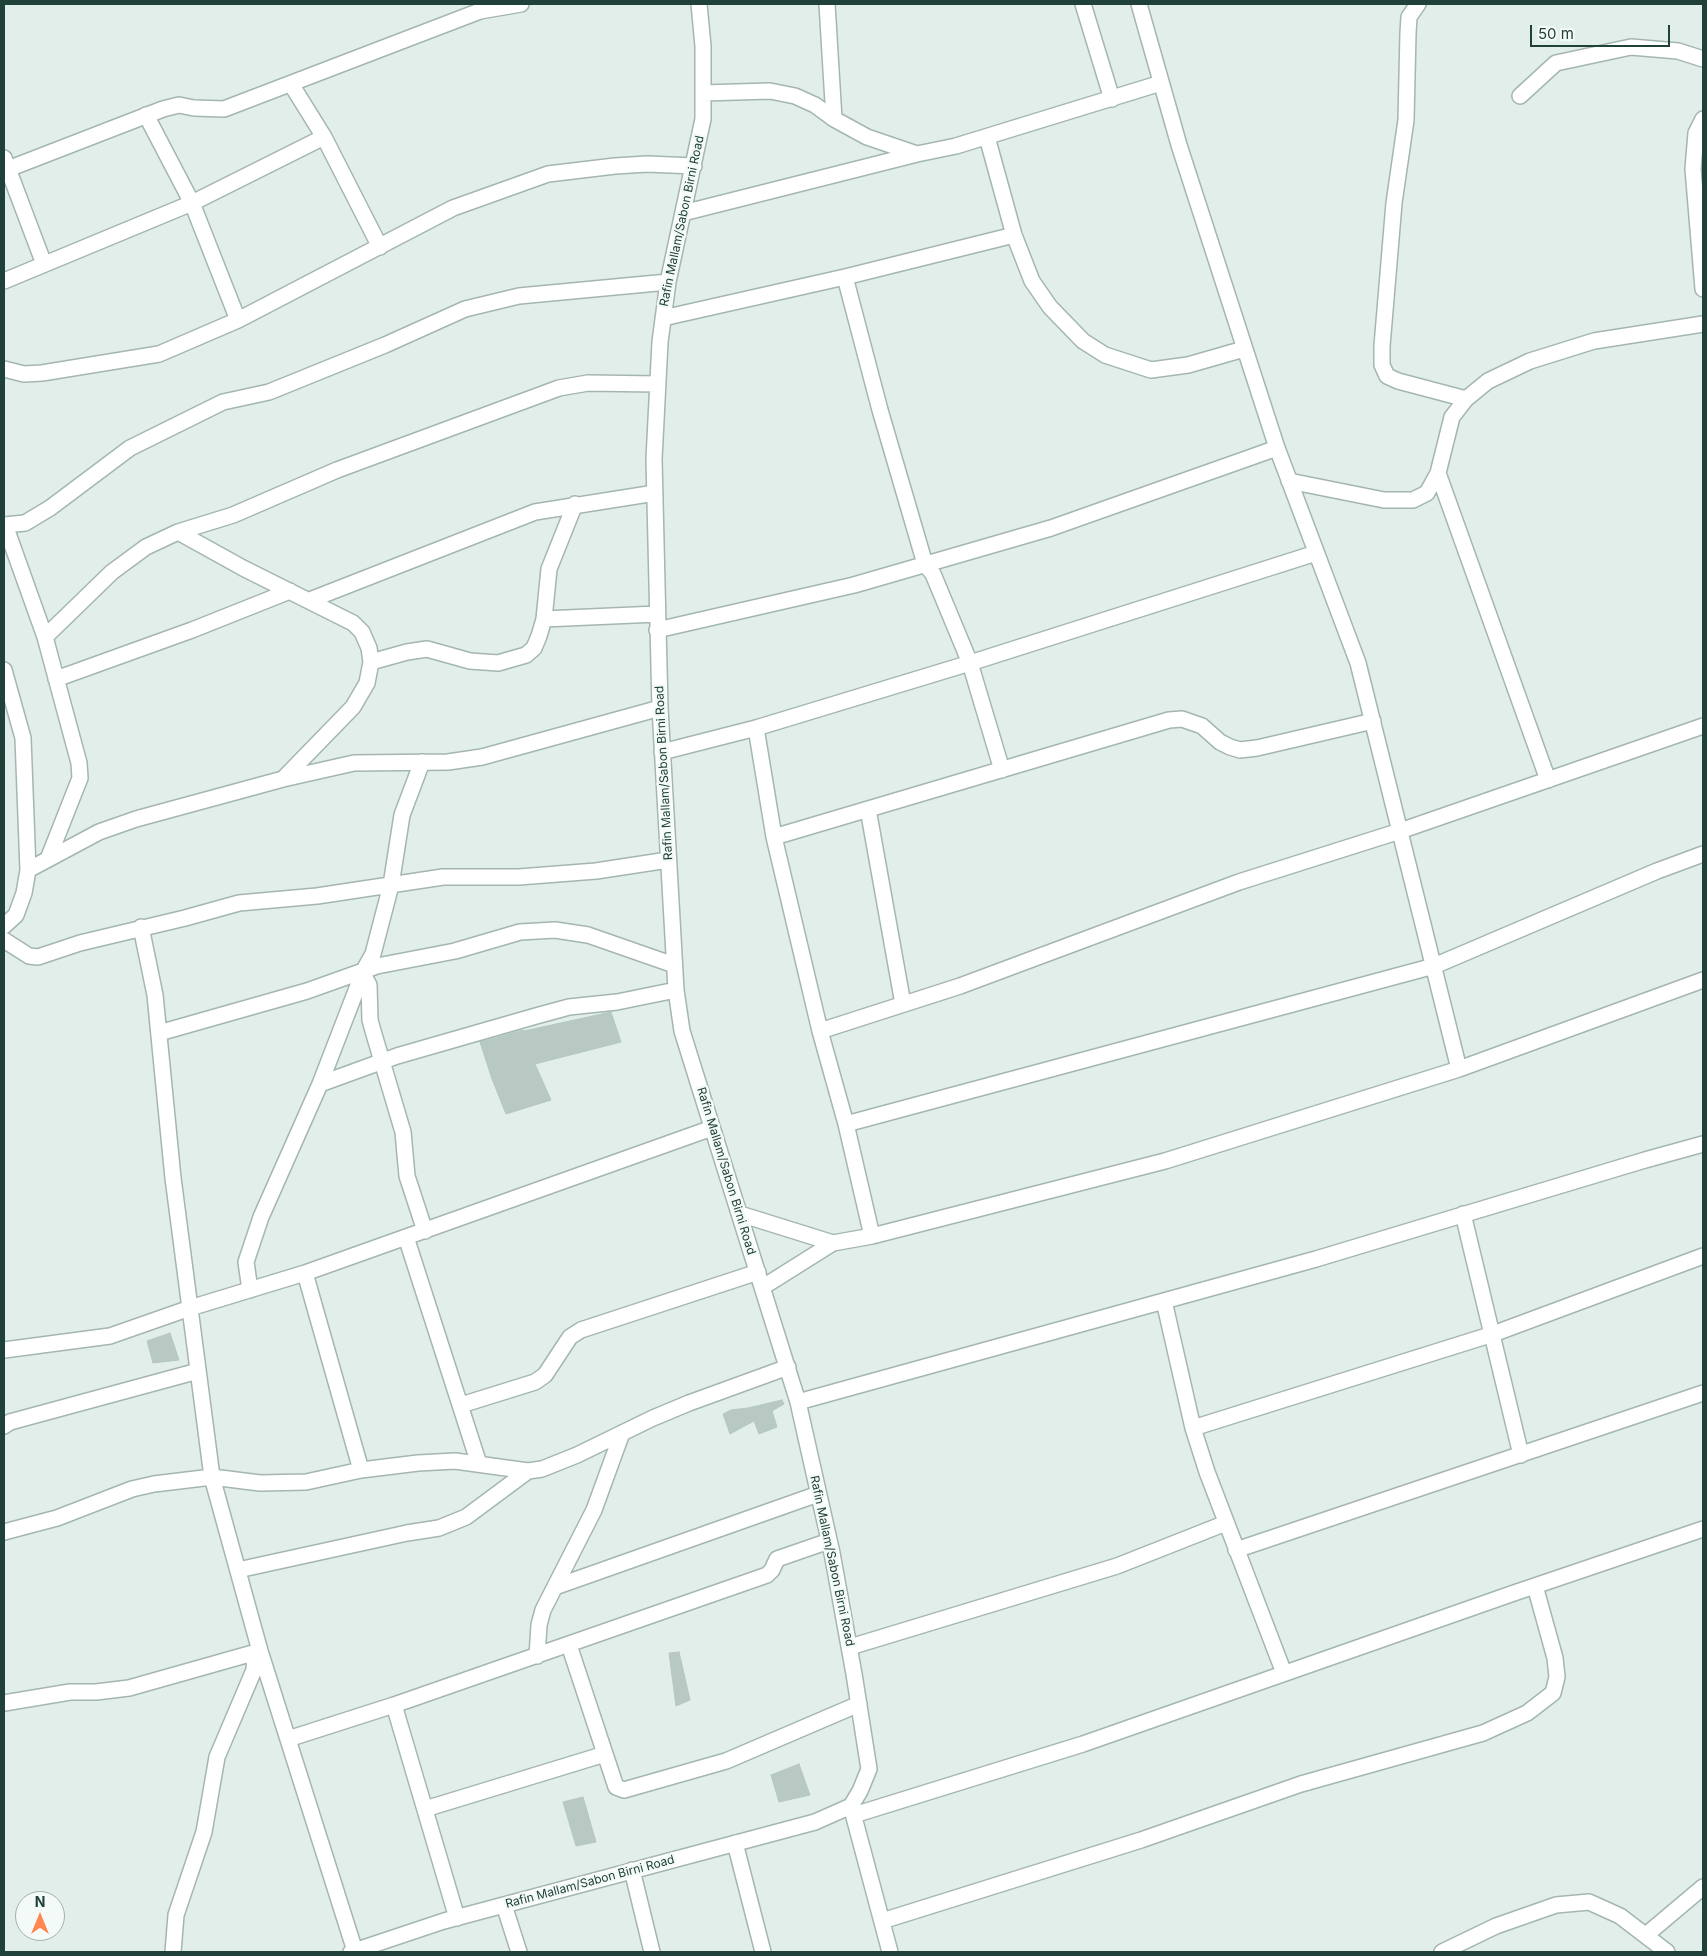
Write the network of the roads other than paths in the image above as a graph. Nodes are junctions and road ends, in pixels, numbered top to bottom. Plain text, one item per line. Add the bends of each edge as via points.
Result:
1 (522, 4) edge
2 (699, 4) edge
3 (826, 4) edge
4 (1083, 4) edge
5 (1139, 4) edge
6 (1418, 4) edge
7 (1703, 59) edge
8 (291, 84) junction
9 (1161, 84) junction
10 (703, 93) junction
11 (1520, 96) dead end
12 (1112, 99) junction
13 (146, 115) junction
14 (834, 118) junction
15 (1703, 119) edge
16 (987, 136) junction
17 (324, 137) junction
18 (917, 154) junction
19 (6, 163) edge
20 (694, 166) junction
21 (192, 203) junction
22 (684, 213) junction
23 (1014, 235) junction
24 (380, 247) junction
25 (44, 264) junction
26 (845, 277) junction
27 (4, 281) edge
28 (668, 282) junction
29 (1703, 288) edge
30 (663, 318) junction
31 (238, 320) junction
32 (1703, 324) edge
33 (1244, 349) junction
34 (4, 369) edge
35 (658, 384) junction
36 (1466, 399) junction
37 (1276, 448) junction
38 (1438, 473) junction
39 (1289, 481) junction
40 (655, 493) junction
41 (575, 504) junction
42 (4, 525) edge
43 (178, 532) junction
44 (1316, 553) junction
45 (925, 564) junction
46 (290, 591) junction
47 (310, 600) junction
48 (657, 614) junction
49 (544, 619) junction
50 (658, 630) junction
51 (45, 637) junction
52 (371, 662) junction
53 (970, 663) junction
54 (4, 670) edge
55 (56, 679) junction
56 (660, 708) junction
57 (1373, 721) junction
58 (1703, 726) edge
59 (756, 728) junction
60 (662, 752) junction
61 (422, 762) junction
62 (1002, 770) junction
63 (283, 779) junction
64 (1548, 780) junction
65 (868, 809) junction
66 (1400, 831) junction
67 (774, 837) junction
68 (1703, 854) edge
69 (48, 859) junction
70 (668, 860) junction
71 (28, 870) junction
72 (392, 885) junction
73 (4, 926) edge
74 (141, 927) junction
75 (4, 945) edge
76 (674, 965) junction
77 (1434, 966) junction
78 (363, 972) junction
79 (1703, 980) edge
80 (676, 990) junction
81 (903, 1004) junction
82 (820, 1031) junction
83 (159, 1033) junction
84 (382, 1061) junction
85 (1459, 1069) junction
86 (320, 1084) junction
87 (846, 1124) junction
88 (712, 1128) junction
89 (1703, 1144) edge
90 (740, 1214) junction
91 (1464, 1214) junction
92 (425, 1231) junction
93 (872, 1236) junction
94 (406, 1237) junction
95 (833, 1243) junction
96 (1703, 1256) edge
97 (758, 1272) junction
98 (305, 1273) junction
99 (762, 1287) junction
100 (250, 1290) junction
101 (1164, 1301) junction
102 (190, 1308) junction
103 (1493, 1334) junction
104 (4, 1350) edge
105 (788, 1367) junction
106 (198, 1371) junction
107 (1703, 1393) edge
108 (798, 1402) junction
109 (460, 1405) junction
110 (4, 1426) edge
111 (1194, 1428) junction
112 (622, 1433) junction
113 (1522, 1455) junction
114 (480, 1464) junction
115 (361, 1470) junction
116 (528, 1471) junction
117 (212, 1477) junction
118 (818, 1494) junction
119 (1226, 1523) junction
120 (1703, 1529) edge
121 (4, 1532) edge
122 (829, 1541) junction
123 (1236, 1550) junction
124 (238, 1570) junction
125 (1535, 1586) junction
126 (556, 1587) junction
127 (569, 1645) junction
128 (850, 1647) junction
129 (258, 1652) junction
130 (536, 1656) junction
131 (1284, 1673) junction
132 (4, 1703) edge
133 (859, 1704) junction
134 (394, 1705) junction
135 (288, 1738) junction
136 (605, 1754) junction
137 (425, 1809) junction
138 (853, 1811) junction
139 (735, 1843) junction
140 (632, 1870) junction
141 (1703, 1887) edge
142 (504, 1905) junction
143 (458, 1918) junction
144 (882, 1921) junction
145 (1646, 1935) junction
146 (353, 1951) edge
147 (172, 1952) edge
148 (519, 1952) edge
149 (652, 1952) edge
150 (763, 1952) edge
151 (890, 1952) edge
152 (1442, 1952) edge
153 (1667, 1952) edge

1 - 8 street via 480,10
2 - 10 street, Rafin Mallam/Sabon Birni Road
3 - 14 street
4 - 12 street
5 - 9 street
6 - 36 street via 1409,17 1406,120 1394,203 1382,366 1387,376 1398,381
7 - 11 street via 1678,50 1631,47 1556,63
8 - 13 street via 224,109 179,106
8 - 17 street
9 - 12 street
9 - 33 street
10 - 14 street via 770,91 795,96
10 - 20 street, Rafin Mallam/Sabon Birni Road via 703,119
12 - 16 street
13 - 19 street
13 - 21 street
14 - 18 street via 867,137
15 - 29 street via 1696,133 1693,169
16 - 18 street
16 - 23 street
17 - 21 street
17 - 24 street
18 - 22 street
19 - 25 street
20 - 22 street, Rafin Mallam/Sabon Birni Road
20 - 24 street via 647,164 548,174 454,208
21 - 25 street
21 - 31 street
22 - 28 street, Rafin Mallam/Sabon Birni Road
23 - 26 street
23 - 33 street via 1032,281 1050,307 1083,341 1105,355 1151,370 1188,366
24 - 31 street
25 - 27 street
26 - 30 street
26 - 45 street
28 - 30 street, Rafin Mallam/Sabon Birni Road
28 - 42 street via 520,296 465,309 269,392 223,402 130,448 25,523
30 - 35 street, Rafin Mallam/Sabon Birni Road
31 - 34 street via 152,356 42,373 24,374
32 - 36 street via 1594,341 1530,361 1488,381
33 - 37 street
35 - 40 street, Rafin Mallam/Sabon Birni Road
35 - 43 street via 588,383 558,388 336,470 233,515
36 - 38 street via 1452,417
37 - 39 street
37 - 45 street via 1052,528
38 - 39 street via 1427,493 1413,500 1384,500
38 - 64 street
39 - 44 street
40 - 41 street
40 - 48 street, Rafin Mallam/Sabon Birni Road
41 - 47 street via 535,512
41 - 49 street via 549,569
42 - 51 street
43 - 46 street
43 - 51 street via 146,547 112,572
44 - 53 street
44 - 57 street via 1358,663
45 - 50 street via 854,585
45 - 53 street via 933,574
46 - 47 street
46 - 55 street
47 - 52 street via 353,623 362,632
48 - 49 street
48 - 50 street, Rafin Mallam/Sabon Birni Road
49 - 52 street via 534,648 526,655 498,663 470,661 427,649
50 - 56 street, Rafin Mallam/Sabon Birni Road
51 - 55 street
52 - 63 street via 367,683 353,707
53 - 59 street
53 - 62 street
54 - 71 street via 23,738
55 - 69 street via 79,763 80,778
56 - 60 street, Rafin Mallam/Sabon Birni Road
56 - 61 street via 482,757
57 - 62 street via 1240,750 1220,742 1202,726 1182,719 1169,720
57 - 66 street
58 - 64 street
59 - 60 street
59 - 67 street
60 - 70 street, Rafin Mallam/Sabon Birni Road
61 - 63 street via 354,763
61 - 72 street via 402,815
62 - 65 street
63 - 69 street via 136,819
64 - 66 street
65 - 67 street
65 - 81 street
66 - 77 street
66 - 81 street via 1239,882 960,986
67 - 82 street
68 - 77 street
69 - 71 street
70 - 72 street via 519,878 443,877
70 - 76 street, Rafin Mallam/Sabon Birni Road
71 - 73 street via 16,915
72 - 74 street via 239,903
72 - 78 street via 374,954
74 - 75 street via 38,957
74 - 83 street
76 - 78 street via 588,935 556,930 520,932 455,951 396,961
76 - 80 street, Rafin Mallam/Sabon Birni Road
77 - 85 street
77 - 87 street
78 - 83 street
78 - 84 street via 370,984 370,1020
78 - 86 street
79 - 85 street
80 - 84 street via 569,1008
80 - 88 street, Rafin Mallam/Sabon Birni Road via 682,1031
81 - 82 street
82 - 87 street
83 - 102 street
84 - 86 street
84 - 92 street via 403,1132 407,1176
85 - 93 street via 1165,1161
86 - 100 street via 251,1246 246,1262
87 - 93 street
88 - 90 street, Rafin Mallam/Sabon Birni Road
88 - 92 street
89 - 91 street
90 - 95 street
90 - 97 street, Rafin Mallam/Sabon Birni Road
91 - 101 street via 1316,1260
91 - 103 street
92 - 94 street
93 - 95 street
94 - 98 street
94 - 109 street
95 - 99 street
96 - 103 street
97 - 99 street, Rafin Mallam/Sabon Birni Road
97 - 109 street via 582,1330 570,1337 545,1375 535,1382
98 - 100 street
98 - 115 street
99 - 105 street, Rafin Mallam/Sabon Birni Road
100 - 102 street
101 - 108 street
101 - 111 street
102 - 104 street via 110,1336
102 - 106 street
103 - 111 street
103 - 113 street
105 - 108 street, Rafin Mallam/Sabon Birni Road
105 - 112 street via 689,1403
106 - 110 street
106 - 117 street
107 - 113 street
108 - 118 street, Rafin Mallam/Sabon Birni Road
109 - 114 street
111 - 119 street
112 - 116 street via 553,1466
112 - 126 street via 594,1510
113 - 123 street
114 - 115 street via 418,1463
114 - 116 street
115 - 117 street via 306,1482 260,1483
116 - 124 street via 466,1517 439,1528 407,1532
117 - 121 street via 132,1489 57,1518
117 - 124 street
118 - 122 street, Rafin Mallam/Sabon Birni Road
118 - 126 street
119 - 123 street
119 - 128 street via 1117,1566
120 - 125 street
122 - 127 street via 777,1559 767,1575
122 - 128 street, Rafin Mallam/Sabon Birni Road
123 - 131 street
124 - 129 street
125 - 131 street
125 - 144 street via 1555,1658 1557,1677 1553,1693 1527,1713 1483,1733 1301,1784 1141,1840
126 - 130 street via 543,1610
127 - 130 street
127 - 136 street
128 - 133 street, Rafin Mallam/Sabon Birni Road
129 - 132 street via 129,1688 70,1692
129 - 135 street
129 - 147 street via 254,1670 217,1758 204,1832 176,1915
130 - 134 street
131 - 138 street via 1083,1744
133 - 136 street via 748,1753 624,1790 616,1787
133 - 138 street, Rafin Mallam/Sabon Birni Road via 868,1769
134 - 135 street
134 - 137 street
135 - 146 street
136 - 137 street
137 - 143 street
138 - 139 street, Rafin Mallam/Sabon Birni Road
138 - 144 street
139 - 140 street, Rafin Mallam/Sabon Birni Road
139 - 150 street
140 - 142 street, Rafin Mallam/Sabon Birni Road
140 - 149 street
141 - 145 street
142 - 143 street, Rafin Mallam/Sabon Birni Road
142 - 148 street
143 - 146 street, Rafin Mallam/Sabon Birni Road
144 - 151 street
145 - 152 street via 1620,1916 1589,1902 1547,1908 1496,1926
145 - 153 street

